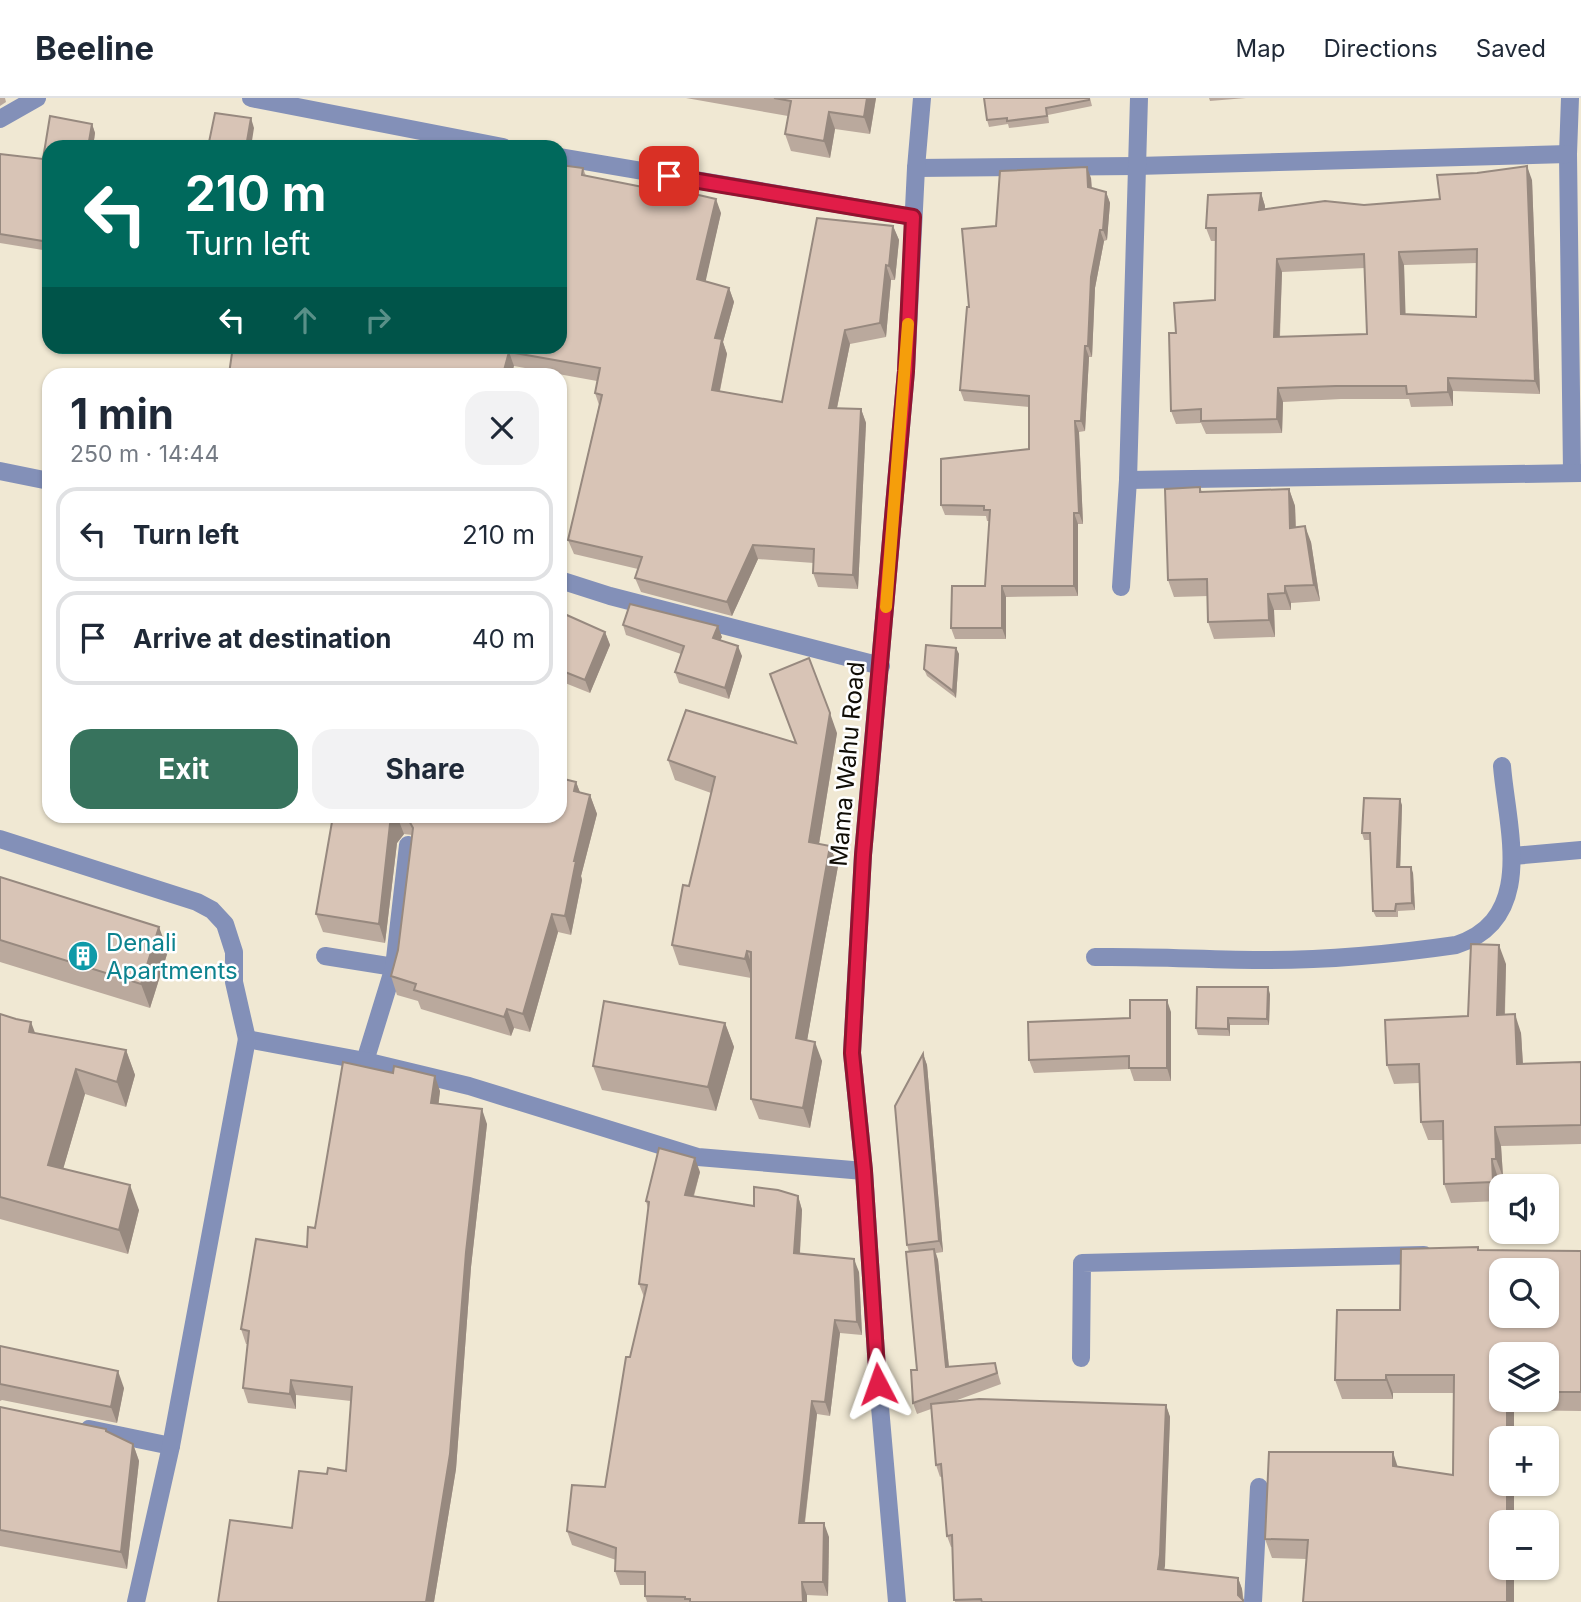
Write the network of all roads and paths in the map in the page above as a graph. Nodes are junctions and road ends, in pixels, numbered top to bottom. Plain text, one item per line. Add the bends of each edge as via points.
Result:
1 (37, 98) edge
2 (251, 98) edge
3 (922, 98) edge
4 (1139, 98) edge
5 (1570, 98) edge
6 (0, 119) edge
7 (467, 140) edge
8 (1568, 154) junction
9 (567, 159) edge
10 (1137, 166) junction
11 (916, 167) junction
12 (913, 217) junction
13 (0, 471) edge
14 (1577, 473) edge
15 (42, 480) edge
16 (1128, 480) junction
17 (567, 582) edge
18 (1121, 587) dead end
19 (881, 666) junction
20 (1502, 766) dead end
21 (0, 839) edge
22 (408, 845) edge
23 (1581, 850) edge
24 (1513, 856) junction
25 (325, 956) dead end
26 (1095, 957) dead end
27 (394, 967) junction
28 (247, 1039) junction
29 (365, 1061) junction
30 (864, 1171) junction
31 (1442, 1255) edge
32 (1081, 1358) dead end
33 (66, 1424) edge
34 (172, 1446) junction
35 (1259, 1487) dead end
36 (136, 1602) edge
37 (897, 1602) edge
38 (1252, 1602) edge

1 - 6 street
2 - 7 street
3 - 11 street, Mama Wahu Road
4 - 10 street
5 - 8 street
8 - 10 street
8 - 14 street
9 - 12 street
10 - 11 street
10 - 16 street
11 - 12 street, Mama Wahu Road
12 - 19 street, Mama Wahu Road via 906,371
13 - 15 street
14 - 16 street
16 - 18 street
17 - 19 street
19 - 30 street, Mama Wahu Road via 863,855 852,1053
20 - 24 street
21 - 28 street via 212,910 225,924 233,952 234,982
22 - 27 street
23 - 24 street
24 - 26 street via 1504,906 1481,933 1456,945 1269,960
25 - 27 street
27 - 29 street
28 - 29 street
28 - 34 street
29 - 30 street via 469,1086 698,1157
30 - 37 street, Mama Wahu Road
31 - 32 street via 1082,1263
33 - 34 street
34 - 36 street
35 - 38 street

